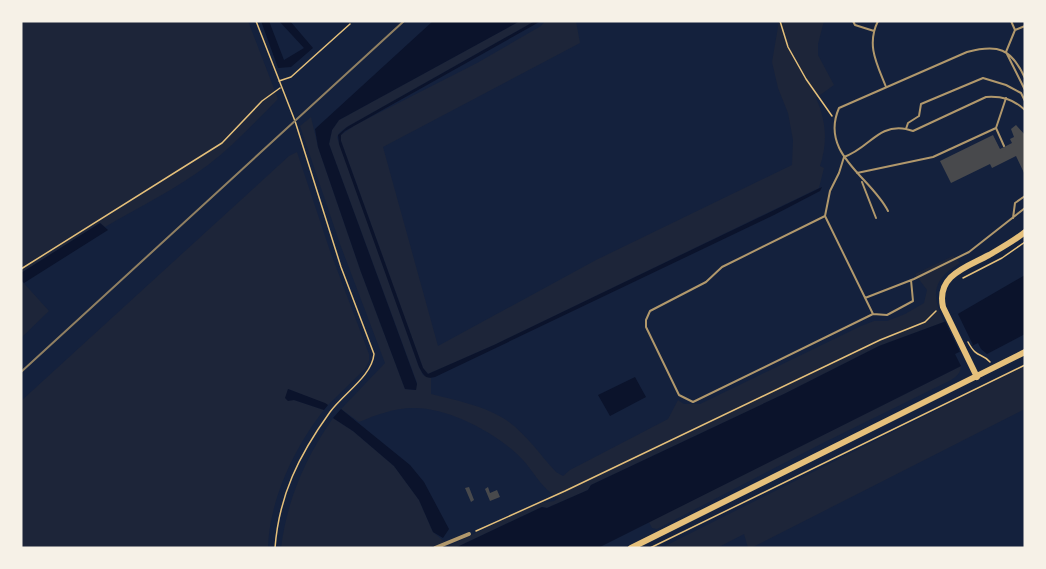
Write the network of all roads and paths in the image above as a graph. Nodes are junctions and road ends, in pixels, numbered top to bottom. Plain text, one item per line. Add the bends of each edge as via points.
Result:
1 (256, 21) edge
2 (780, 21) edge
3 (853, 21) edge
4 (878, 21) edge
5 (1011, 21) edge
6 (350, 24) dead end
7 (1025, 26) edge
8 (1015, 30) junction
9 (874, 31) junction
10 (1006, 52) junction
11 (1025, 78) edge
12 (279, 81) junction
13 (886, 87) junction
14 (281, 88) junction
15 (1025, 90) edge
16 (1006, 98) junction
17 (1025, 101) edge
18 (1025, 110) edge
19 (834, 119) junction
20 (996, 128) junction
21 (906, 129) junction
22 (1004, 146) dead end
23 (844, 157) junction
24 (857, 173) junction
25 (861, 179) junction
26 (1025, 196) edge
27 (1025, 208) edge
28 (888, 211) dead end
29 (825, 216) junction
30 (876, 218) dead end
31 (1012, 218) junction
32 (1025, 232) edge
33 (1025, 242) edge
34 (21, 268) edge
35 (911, 280) junction
36 (957, 281) dead end
37 (865, 298) junction
38 (942, 310) junction
39 (873, 315) junction
40 (968, 348) junction
41 (1025, 352) edge
42 (1025, 365) edge
43 (993, 368) junction
44 (977, 377) junction
45 (469, 534) joint
46 (275, 548) edge
47 (435, 548) edge
48 (631, 548) edge
49 (650, 548) edge

1 - 12 path
2 - 19 path via 788,47
3 - 9 lane via 855,26
4 - 9 lane
5 - 8 lane
6 - 12 path via 291,76
7 - 8 lane
8 - 10 lane
9 - 13 lane via 872,50
10 - 11 lane via 1017,61
10 - 13 lane via 991,48 967,52
10 - 15 lane
12 - 14 path
13 - 19 lane via 839,108
14 - 34 path via 262,101 222,143
14 - 46 path via 374,354 368,372 332,410 298,462 283,500
16 - 18 lane
16 - 20 lane
16 - 21 lane via 986,97 913,131
17 - 21 lane via 1021,93 983,78 921,104 919,116
19 - 23 lane
20 - 22 lane
20 - 24 lane via 933,157
21 - 23 lane via 894,127 881,132 857,153
23 - 24 lane
23 - 29 lane
24 - 25 lane
25 - 28 lane
25 - 30 lane
26 - 31 lane via 1015,204
27 - 31 lane
29 - 37 lane
29 - 39 lane via 722,267 706,282 650,311 646,327 679,396 693,402
31 - 35 lane via 969,252
32 - 38 main road via 950,277 942,291
33 - 36 path
35 - 37 lane
35 - 39 lane via 912,301 886,315
37 - 39 lane
38 - 40 main road
38 - 45 path via 925,322
40 - 43 path via 989,360
40 - 44 main road
41 - 43 main road
42 - 49 path
43 - 44 main road
44 - 48 main road
45 - 47 street

